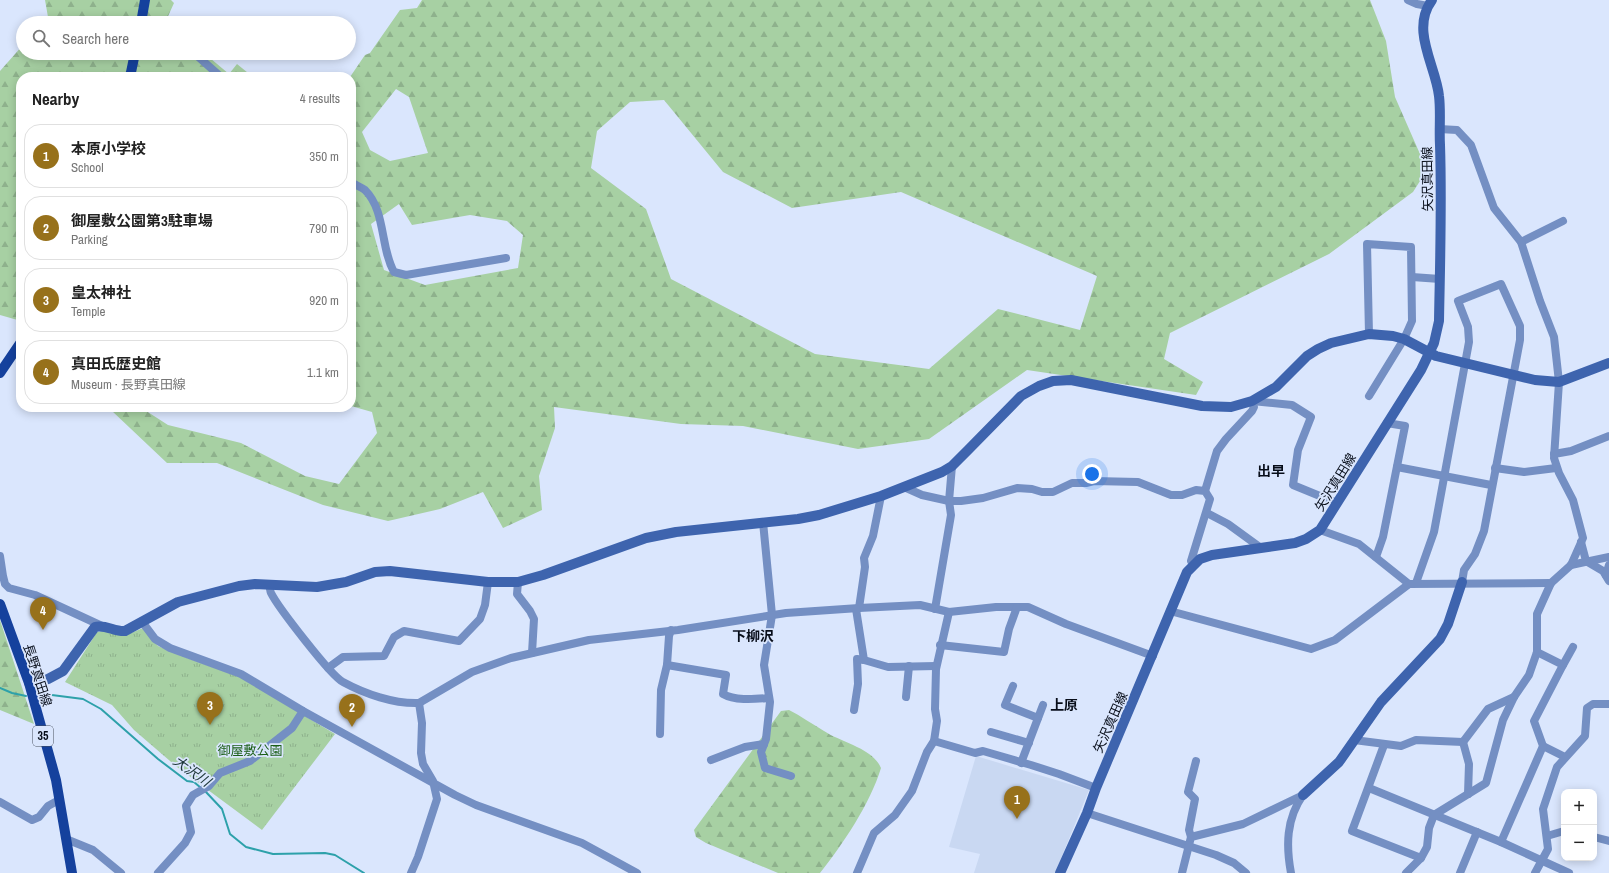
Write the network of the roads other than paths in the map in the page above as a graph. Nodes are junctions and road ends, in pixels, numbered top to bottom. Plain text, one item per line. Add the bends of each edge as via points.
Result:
1 (146, 0) edge
2 (1408, 0) edge
3 (1418, 2) edge
4 (1430, 3) edge
5 (143, 16) edge
6 (134, 60) edge
7 (202, 60) edge
8 (131, 72) edge
9 (215, 72) edge
10 (1439, 129) junction
11 (356, 185) edge
12 (1563, 221) dead end
13 (1521, 242) junction
14 (506, 258) dead end
15 (1412, 277) junction
16 (1440, 279) junction
17 (1369, 334) junction
18 (1404, 339) junction
19 (16, 349) edge
20 (1429, 354) junction
21 (1609, 363) edge
22 (1465, 364) junction
23 (0, 373) edge
24 (1513, 376) junction
25 (1559, 382) junction
26 (1369, 396) dead end
27 (1252, 401) junction
28 (1387, 423) junction
29 (1609, 436) edge
30 (1554, 454) junction
31 (952, 466) junction
32 (1396, 467) junction
33 (1494, 468) junction
34 (1556, 468) junction
35 (1444, 475) junction
36 (1491, 485) junction
37 (904, 487) junction
38 (1206, 491) junction
39 (881, 496) junction
40 (949, 501) junction
41 (1337, 503) junction
42 (1207, 513) junction
43 (763, 522) junction
44 (1320, 530) junction
45 (1581, 542) junction
46 (1261, 548) junction
47 (0, 556) edge
48 (1376, 557) junction
49 (1609, 557) edge
50 (1586, 561) junction
51 (1193, 565) junction
52 (1571, 565) junction
53 (1609, 565) edge
54 (1607, 578) edge
55 (488, 582) junction
56 (518, 582) junction
57 (1462, 582) junction
58 (1412, 583) junction
59 (1551, 583) junction
60 (270, 584) junction
61 (0, 604) edge
62 (1017, 607) junction
63 (858, 609) junction
64 (936, 609) junction
65 (1170, 611) junction
66 (949, 612) junction
67 (772, 615) junction
68 (143, 623) junction
69 (102, 626) junction
70 (671, 630) junction
71 (940, 645) junction
72 (1573, 647) dead end
73 (532, 652) junction
74 (1537, 652) junction
75 (1153, 656) junction
76 (864, 660) junction
77 (667, 665) junction
78 (1563, 665) junction
79 (909, 666) junction
80 (936, 666) junction
81 (328, 668) junction
82 (29, 683) junction
83 (1013, 686) dead end
84 (906, 697) dead end
85 (1514, 697) junction
86 (769, 698) junction
87 (419, 703) junction
88 (1609, 704) edge
89 (1043, 705) dead end
90 (854, 710) dead end
91 (303, 711) junction
92 (1038, 718) junction
93 (991, 732) dead end
94 (660, 734) dead end
95 (1354, 740) junction
96 (934, 741) junction
97 (1463, 742) junction
98 (1029, 743) junction
99 (764, 744) junction
100 (1384, 745) junction
101 (1543, 746) junction
102 (1565, 757) junction
103 (711, 760) dead end
104 (1196, 761) dead end
105 (1021, 763) junction
106 (791, 776) dead end
107 (433, 782) junction
108 (1096, 788) junction
109 (1369, 788) junction
110 (1468, 794) junction
111 (1303, 795) junction
112 (59, 800) junction
113 (0, 802) edge
114 (1087, 813) junction
115 (1434, 815) junction
116 (1477, 832) junction
117 (1561, 832) edge
118 (1547, 836) junction
119 (1597, 838) edge
120 (66, 839) junction
121 (1190, 841) junction
122 (1609, 841) edge
123 (1502, 842) junction
124 (1421, 858) junction
125 (1542, 860) junction
126 (72, 873) edge
127 (121, 873) edge
128 (158, 873) edge
129 (411, 873) edge
130 (637, 873) edge
131 (857, 873) edge
132 (1060, 873) edge
133 (1182, 873) edge
134 (1246, 873) edge
135 (1291, 873) edge
136 (1406, 873) edge
137 (1460, 873) edge
138 (1535, 873) edge
139 (1568, 873) edge

1 - 5 main road
2 - 3 street
3 - 4 street
4 - 10 street, 矢沢真田線 via 1423,29 1427,56 1439,95
6 - 8 main road
7 - 9 street
10 - 13 street via 1457,130 1471,145 1492,204
10 - 16 street, 矢沢真田線
11 - 14 street via 364,190 378,213 388,262 394,272 406,275
12 - 13 street
13 - 25 street via 1554,337
15 - 16 street
15 - 17 street via 1411,247 1367,244
15 - 18 street via 1412,321
16 - 20 street, 矢沢真田線 via 1438,327
17 - 18 street
17 - 27 street via 1318,349 1307,356 1276,387
18 - 20 street
18 - 26 street
19 - 23 main road
20 - 22 street
20 - 28 street, 矢沢真田線
21 - 25 street
22 - 24 street
22 - 24 street via 1469,342 1468,327 1458,301 1501,284 1520,326
22 - 35 street
24 - 25 street
24 - 33 street
25 - 30 street
27 - 31 street via 1231,407 1202,406 1096,384 1071,380 1053,381 1021,396
27 - 38 street via 1252,411 1218,451
27 - 41 street via 1292,405 1311,417 1298,450 1293,485
28 - 32 street via 1404,426
28 - 41 street, 矢沢真田線
29 - 30 street via 1572,451
30 - 34 street
31 - 37 street
31 - 40 street
32 - 35 street
32 - 48 street via 1383,537
33 - 34 street via 1524,472
33 - 36 street
34 - 45 street via 1573,500 1582,530
35 - 36 street
35 - 58 street via 1434,532
36 - 57 street via 1484,531 1475,554 1464,570
37 - 39 street
37 - 40 street via 913,492
38 - 40 street via 1196,490 1182,495 1171,495 1138,482 1094,481 1086,484 1072,483 1049,493 1017,488 983,498
38 - 42 street via 1210,499
39 - 43 street via 819,515
39 - 63 street via 873,536 864,558 865,567
40 - 64 street via 951,515
41 - 44 street, 矢沢真田線
42 - 46 street via 1228,524
42 - 51 street via 1191,561
43 - 56 street via 646,538 543,576
43 - 67 street
44 - 46 street, 矢沢真田線 via 1295,543
44 - 48 street via 1359,544
45 - 50 street
45 - 52 street
46 - 51 street, 矢沢真田線 via 1212,555 1200,559
47 - 69 street via 5,584 9,588 35,595
48 - 58 street
49 - 50 street
50 - 52 street
50 - 54 street via 1604,571
51 - 65 street, 矢沢真田線 via 1187,572
52 - 59 street
53 - 54 street
55 - 56 street
55 - 60 street via 390,571 375,572 346,582 317,587
55 - 81 street via 480,619 459,641 404,631 394,636 384,656 343,657
56 - 73 street via 517,594 534,619
57 - 58 street
57 - 59 street
57 - 95 street via 1448,624 1440,639 1394,686
58 - 65 street via 1336,640 1311,649
59 - 74 street via 1537,614
60 - 68 street via 239,586 178,602
60 - 81 street via 275,599
61 - 82 main road, 長野真田線 / 35
62 - 66 street
62 - 71 street via 1004,652
62 - 75 street via 1028,607
63 - 64 street via 920,605
63 - 67 street
63 - 76 street
64 - 66 street
65 - 75 street, 矢沢真田線
66 - 71 street
67 - 70 street
67 - 86 street via 764,665
68 - 69 street via 125,632
68 - 91 street via 155,639 170,648 241,674
69 - 82 street via 94,627 63,671 48,679
70 - 73 street via 589,640
70 - 77 street
71 - 80 street
72 - 78 street
73 - 87 street via 472,672
74 - 78 street
74 - 85 street via 1529,675
75 - 108 street, 矢沢真田線
76 - 79 street via 888,667
76 - 90 street via 857,659 858,684
77 - 86 street via 726,675 723,694 726,696
77 - 94 street via 661,690
78 - 101 street via 1534,721
79 - 80 street
79 - 84 street
80 - 96 street
81 - 87 street via 342,682 369,693 395,701
82 - 112 main road, 長野真田線 / 35 via 56,780
83 - 92 street via 1005,705
85 - 97 street via 1488,709
85 - 110 street via 1503,720 1486,783
86 - 99 street
87 - 107 street via 422,723 421,754 423,764
88 - 102 street via 1593,704 1587,708 1585,736
89 - 92 street
91 - 107 street
91 - 128 street via 292,728 255,757 224,770 193,796 186,806 192,827 188,838
92 - 98 street
93 - 98 street
95 - 100 street
95 - 111 street via 1339,762
96 - 105 street
96 - 131 street via 927,752 912,792 895,816 874,833
97 - 100 street via 1416,740 1401,746
97 - 110 street via 1469,764
98 - 105 street
99 - 103 street via 745,747
99 - 106 street via 761,752 765,768
100 - 109 street
101 - 102 street
101 - 123 street
102 - 118 street via 1557,766 1544,809
104 - 121 street via 1188,792 1195,799 1189,830
105 - 108 street
107 - 129 street via 437,792 435,809
107 - 130 street via 476,805 582,843
108 - 114 street, 矢沢真田線
109 - 115 street
109 - 124 street via 1352,831
110 - 115 street
111 - 121 street via 1243,824
111 - 135 street via 1294,811 1288,834
112 - 113 street via 32,820
112 - 120 main road, 長野真田線 / 35
114 - 121 street via 1111,822
114 - 132 street, 矢沢真田線
115 - 116 street
115 - 124 street via 1429,828 1427,847
116 - 123 street
116 - 137 street
117 - 118 street
118 - 125 street via 1548,849
119 - 122 street
120 - 126 main road, 長野真田線 / 35
120 - 127 street via 93,850
121 - 133 street
121 - 134 street via 1234,863
123 - 125 street
124 - 136 street
125 - 138 street
125 - 139 street

